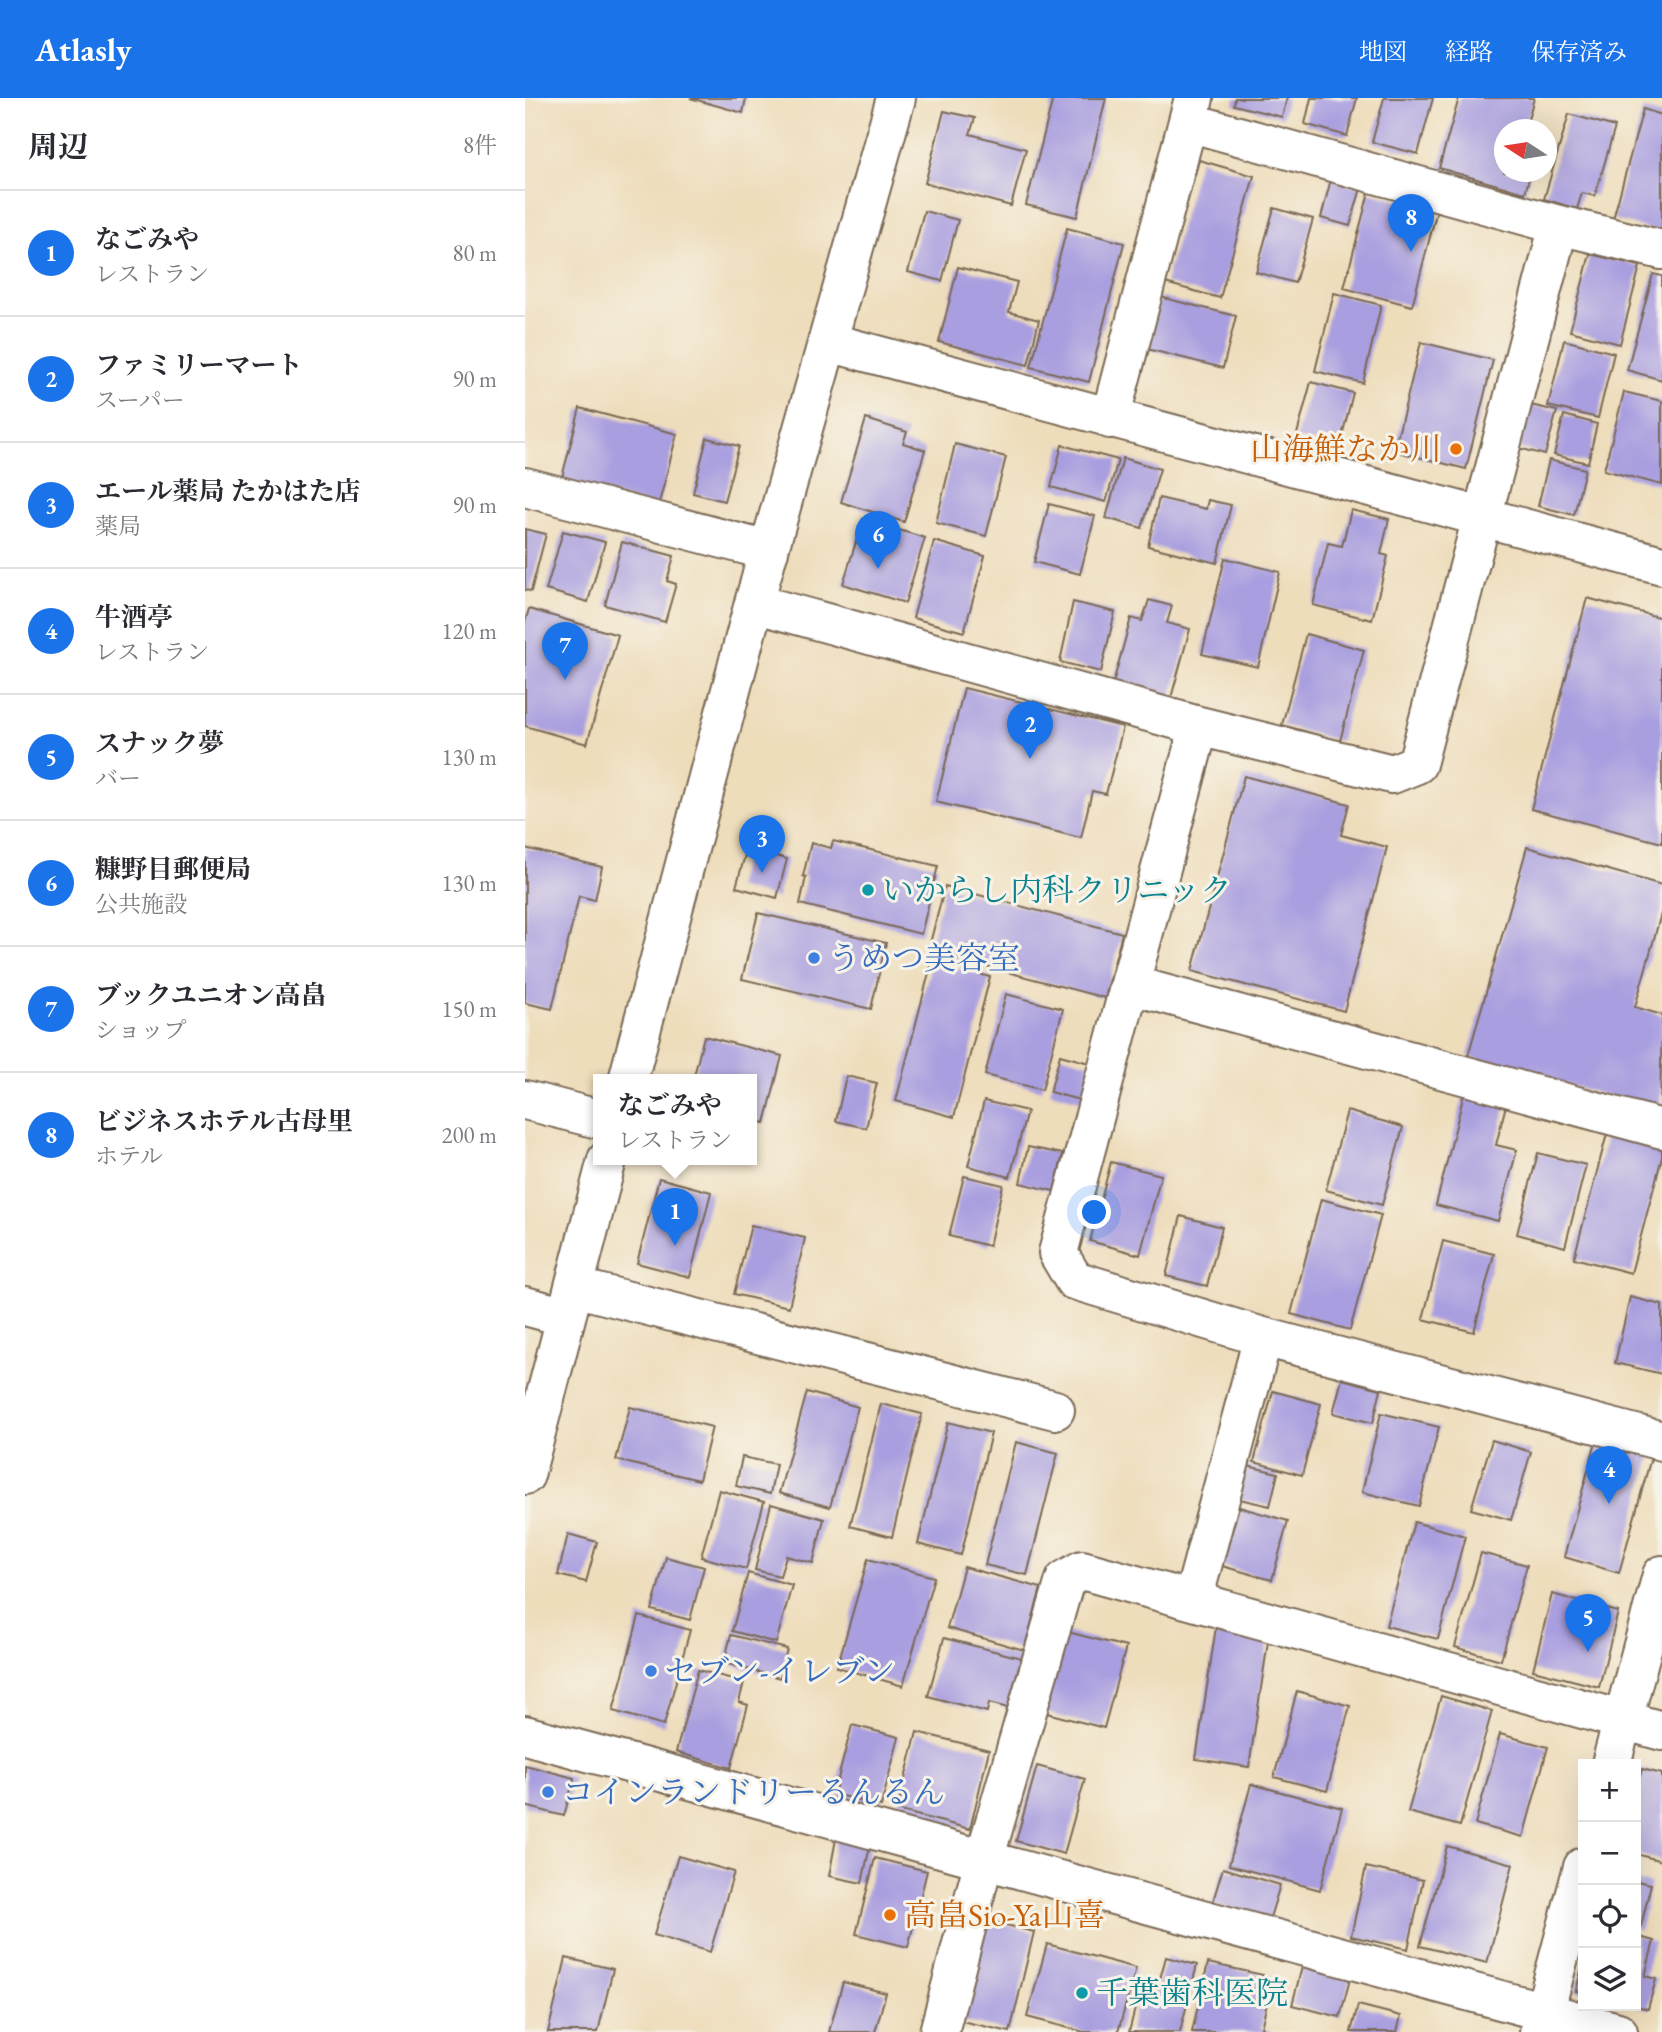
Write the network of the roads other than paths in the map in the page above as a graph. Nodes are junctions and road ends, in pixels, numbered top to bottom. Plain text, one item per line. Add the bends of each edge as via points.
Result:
1 (896, 98) edge
2 (1191, 110) edge
3 (1559, 225) junction
4 (1662, 250) edge
5 (828, 342) junction
6 (1110, 419) junction
7 (525, 487) edge
8 (1481, 516) junction
9 (769, 551) junction
10 (1662, 565) edge
11 (754, 603) junction
12 (1199, 726) junction
13 (1131, 985) junction
14 (630, 1074) edge
15 (525, 1100) edge
16 (593, 1118) edge
17 (1662, 1129) edge
18 (606, 1165) edge
19 (570, 1302) junction
20 (525, 1306) edge
21 (1263, 1337) junction
22 (1055, 1410) dead end
23 (1662, 1441) edge
24 (525, 1471) edge
25 (1662, 1575) edge
26 (1193, 1600) junction
27 (1623, 1720) junction
28 (1662, 1731) edge
29 (525, 1735) edge
30 (1612, 1759) edge
31 (984, 1860) junction
32 (1578, 1885) edge
33 (1542, 2021) edge
34 (939, 2032) edge
35 (1618, 2032) edge

1 - 5 street
2 - 3 street
2 - 6 street
3 - 4 street
3 - 8 street
5 - 6 street
5 - 9 street
6 - 8 street
7 - 9 street
8 - 10 street
8 - 12 street via 1417,764 1392,774
9 - 11 street
11 - 12 street
11 - 14 street
12 - 13 street
13 - 17 street
13 - 21 street via 1058,1253 1074,1280
15 - 16 street
18 - 19 street
19 - 20 street
19 - 22 street
19 - 24 street
21 - 23 street
21 - 26 street
25 - 27 street
26 - 27 street
26 - 31 street via 1082,1570 1065,1580
27 - 28 street
27 - 30 street
29 - 31 street
31 - 33 street
31 - 34 street
32 - 33 street
33 - 35 street

